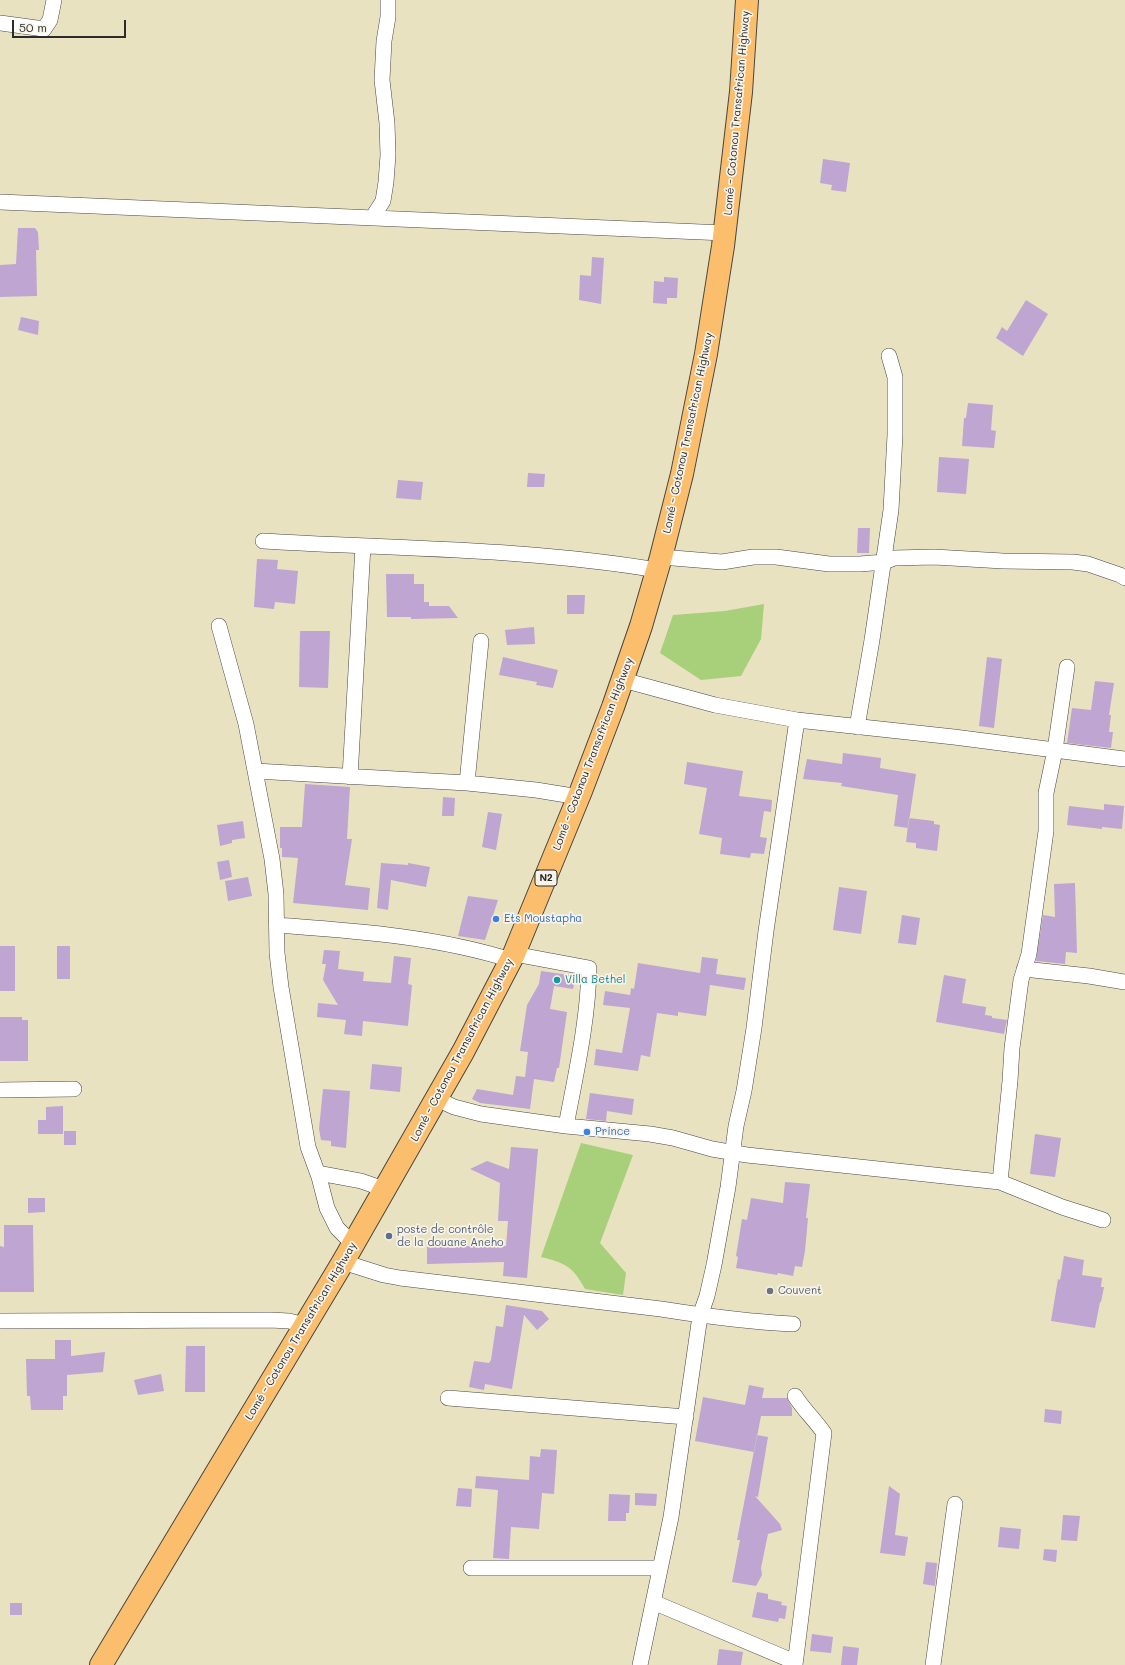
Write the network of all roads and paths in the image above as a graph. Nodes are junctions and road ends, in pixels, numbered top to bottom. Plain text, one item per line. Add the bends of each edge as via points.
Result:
1 (54, 0) edge
2 (388, 0) edge
3 (747, 0) edge
4 (0, 23) edge
5 (0, 202) edge
6 (372, 218) junction
7 (725, 233) junction
8 (890, 356) dead end
9 (263, 541) dead end
10 (363, 546) junction
11 (884, 562) junction
12 (659, 564) junction
13 (1125, 578) edge
14 (219, 626) dead end
15 (481, 641) dead end
16 (1067, 668) dead end
17 (623, 680) junction
18 (797, 720) junction
19 (857, 727) junction
20 (1055, 750) junction
21 (1124, 759) dead end
22 (255, 771) junction
23 (350, 777) junction
24 (467, 784) junction
25 (579, 797) junction
26 (277, 925) junction
27 (512, 957) junction
28 (1024, 969) junction
29 (1125, 982) edge
30 (74, 1089) dead end
31 (0, 1090) edge
32 (437, 1099) junction
33 (566, 1126) junction
34 (732, 1153) junction
35 (318, 1173) junction
36 (1000, 1182) junction
37 (384, 1189) junction
38 (1104, 1220) dead end
39 (348, 1253) junction
40 (700, 1316) junction
41 (0, 1320) edge
42 (793, 1324) dead end
43 (305, 1325) junction
44 (795, 1396) dead end
45 (448, 1398) dead end
46 (686, 1417) junction
47 (955, 1504) dead end
48 (471, 1568) dead end
49 (660, 1568) junction
50 (653, 1602) junction
51 (795, 1664) edge
52 (101, 1665) edge
53 (640, 1665) edge
54 (933, 1665) edge

1 - 4 street via 50,20 44,29
2 - 6 street via 382,80 388,155 383,201
3 - 7 highway, Lomé - Cotonou Transafrican Highway / N2 via 741,92
5 - 6 street
6 - 7 street
7 - 12 highway, Lomé - Cotonou Transafrican Highway / N2 via 698,397
8 - 11 street via 895,377 895,428 891,510
9 - 10 street
10 - 12 street
10 - 23 street
11 - 12 street via 829,564 753,556 722,562
11 - 13 street via 894,558 934,557 1073,562 1088,564
11 - 19 street
12 - 17 highway, Lomé - Cotonou Transafrican Highway / N2
14 - 22 street via 245,717
15 - 24 street
16 - 20 street
17 - 18 street via 715,705
17 - 25 highway, Lomé - Cotonou Transafrican Highway / N2
18 - 19 street
18 - 34 street via 754,1028
19 - 20 street
20 - 21 street
20 - 28 street via 1046,793 1046,831 1029,954
22 - 23 street
22 - 26 street via 272,859
23 - 24 street
24 - 25 street
25 - 27 highway, Lomé - Cotonou Transafrican Highway / N2
26 - 27 street via 411,937
26 - 35 street via 277,953 293,1065 308,1148
27 - 32 highway, Lomé - Cotonou Transafrican Highway / N2
27 - 33 street via 589,968 588,1006
28 - 29 street
28 - 36 street via 1012,1048
30 - 31 street
32 - 33 street via 468,1111
32 - 37 highway, Lomé - Cotonou Transafrican Highway / N2
33 - 34 street via 658,1135
34 - 36 street
34 - 40 street via 714,1265
35 - 37 street via 361,1181
35 - 39 street via 326,1208
36 - 38 street via 1062,1207
37 - 39 highway, Lomé - Cotonou Transafrican Highway / N2
39 - 40 street via 363,1270 395,1277
39 - 43 highway, Lomé - Cotonou Transafrican Highway / N2
40 - 42 street
40 - 46 street
41 - 43 street via 270,1320
43 - 52 highway, Lomé - Cotonou Transafrican Highway / N2
44 - 51 street via 824,1433
45 - 46 street
46 - 49 street via 671,1517
47 - 54 street
48 - 49 street
49 - 50 street
50 - 51 street
50 - 53 street

